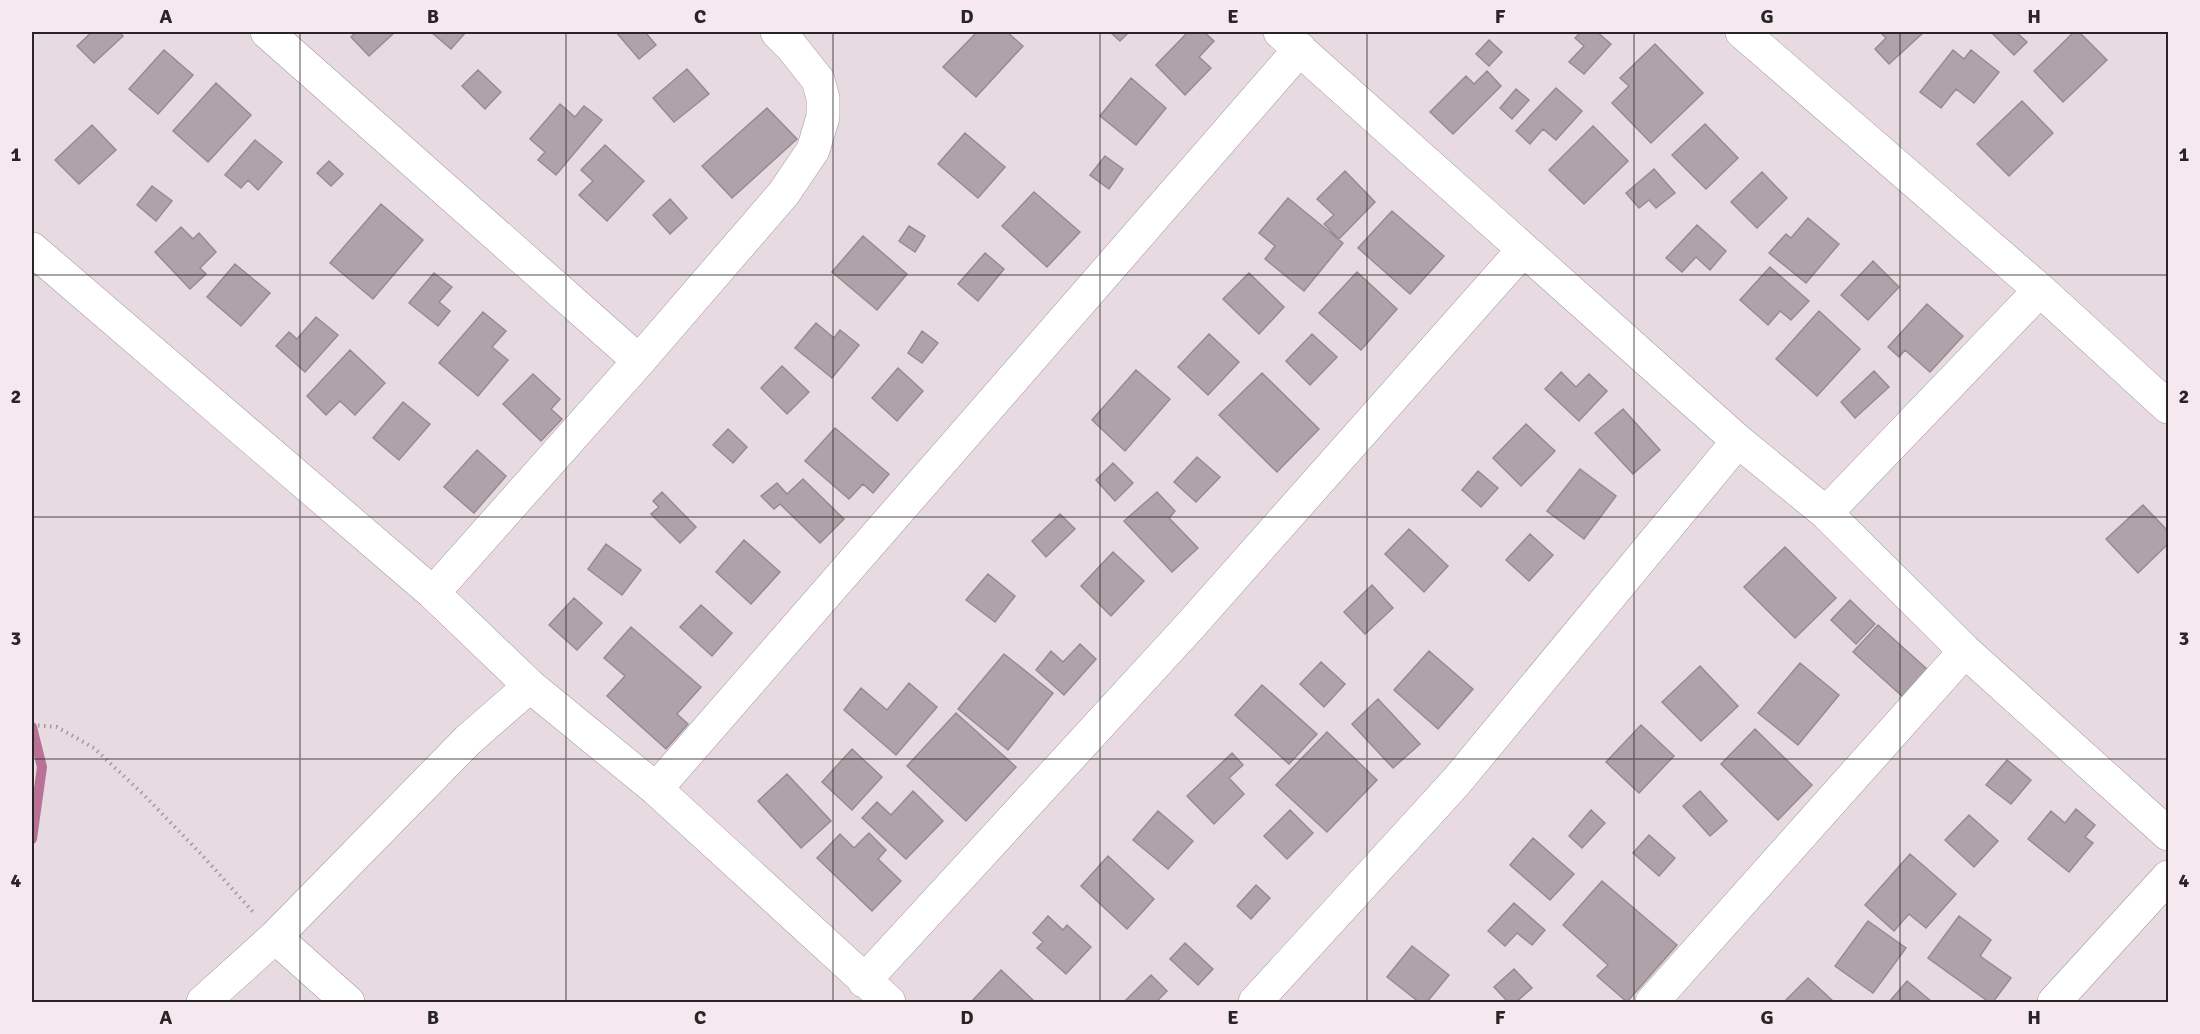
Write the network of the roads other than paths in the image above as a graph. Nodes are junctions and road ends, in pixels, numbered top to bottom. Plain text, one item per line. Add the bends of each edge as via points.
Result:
1 (267, 32) edge
2 (777, 32) edge
3 (1742, 32) edge
4 (1290, 40) edge
5 (32, 249) edge
6 (1523, 250) junction
7 (2040, 290) junction
8 (639, 361) junction
9 (2169, 407) edge
10 (1738, 441) junction
11 (1826, 513) junction
12 (433, 593) junction
13 (1965, 651) junction
14 (530, 686) junction
15 (656, 789) junction
16 (2169, 834) edge
17 (2169, 877) edge
18 (275, 937) junction
19 (864, 981) junction
20 (203, 1002) edge
21 (348, 1002) edge
22 (889, 1002) edge
23 (1255, 1002) edge
24 (1652, 1002) edge
25 (2054, 1002) edge

1 - 8 street
2 - 8 street via 818,80 823,117 813,150 784,193
3 - 7 street
4 - 6 street
4 - 15 street via 842,578
5 - 12 street
6 - 10 street
6 - 19 street via 1190,626
7 - 9 street
7 - 11 street
8 - 12 street
10 - 11 street
10 - 23 street via 1456,782
11 - 13 street
12 - 14 street
13 - 16 street
13 - 24 street
14 - 15 street
14 - 18 street via 468,740
15 - 19 street
17 - 25 street
18 - 20 street
18 - 21 street
19 - 22 street

